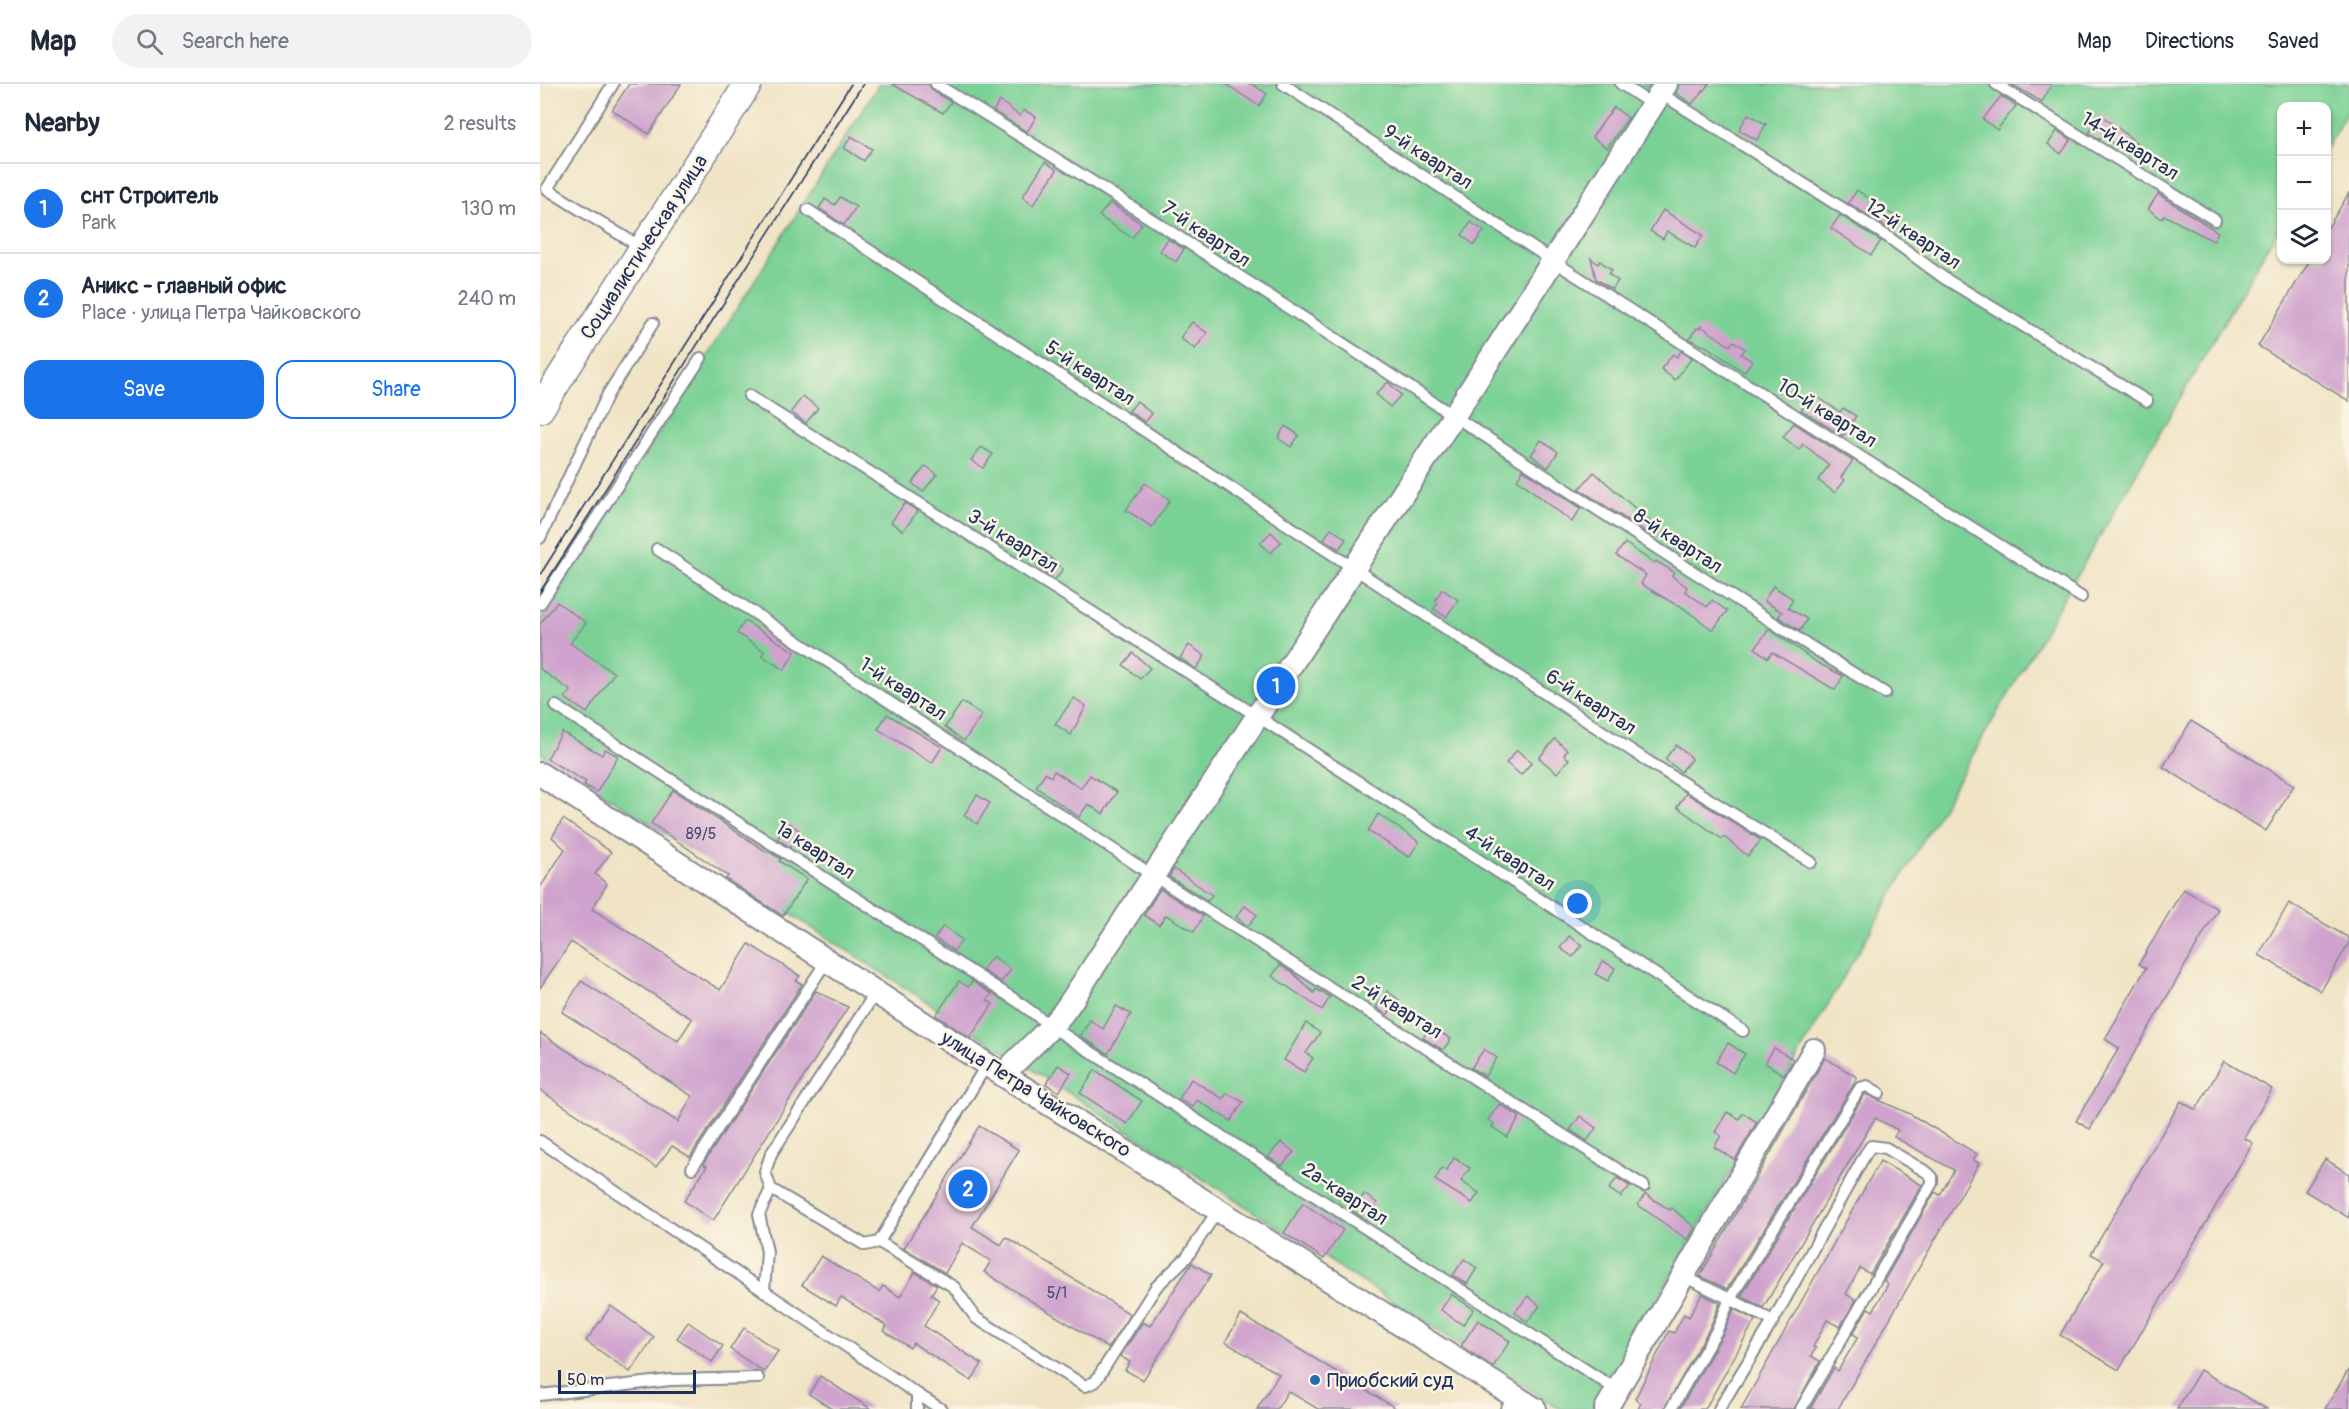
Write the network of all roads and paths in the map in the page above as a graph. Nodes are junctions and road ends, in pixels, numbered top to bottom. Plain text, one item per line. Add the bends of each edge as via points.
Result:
1 (613, 84) edge
2 (748, 84) edge
3 (936, 84) edge
4 (1283, 84) edge
5 (1621, 84) edge
6 (1996, 84) edge
7 (1660, 94) edge
8 (542, 188) edge
9 (808, 210) dead end
10 (2215, 220) dead end
11 (643, 249) junction
12 (1553, 261) junction
13 (653, 323) dead end
14 (701, 358) dead end
15 (749, 396) dead end
16 (2147, 401) dead end
17 (540, 409) edge
18 (1453, 417) junction
19 (540, 538) edge
20 (657, 549) dead end
21 (1353, 567) junction
22 (2081, 597) dead end
23 (540, 604) edge
24 (1885, 693) dead end
25 (556, 706) dead end
26 (1257, 716) junction
27 (540, 774) edge
28 (1130, 860) joint
29 (1811, 862) dead end
30 (1152, 875) junction
31 (827, 960) junction
32 (876, 992) junction
33 (1052, 1027) junction
34 (1743, 1031) dead end
35 (1814, 1050) dead end
36 (995, 1070) junction
37 (1879, 1093) dead end
38 (540, 1141) edge
39 (692, 1168) dead end
40 (1644, 1186) dead end
41 (771, 1189) junction
42 (1218, 1210) junction
43 (879, 1242) junction
44 (1683, 1276) junction
45 (764, 1291) junction
46 (1730, 1299) junction
47 (1773, 1322) junction
48 (758, 1378) dead end
49 (917, 1394) junction
50 (540, 1395) edge
51 (1612, 1400) edge
52 (1510, 1402) edge
53 (917, 1409) edge
54 (941, 1409) edge
55 (1535, 1409) edge
56 (1671, 1409) edge
57 (1719, 1409) edge
58 (1801, 1409) edge

1 - 8 lane
2 - 11 street, Социалистическая улица
3 - 18 lane, 7-й квартал via 1072,168
4 - 12 lane, 9-й квартал
5 - 7 lane, 12-й квартал
6 - 10 lane, 14-й квартал
7 - 12 street
7 - 16 lane, 12-й квартал via 1888,237 1944,278
8 - 11 lane
9 - 21 lane, 5-й квартал
11 - 17 street, Социалистическая улица
12 - 18 street
12 - 22 lane, 10-й квартал
13 - 19 lane via 608,394
14 - 23 lane
15 - 26 lane, 3-й квартал
18 - 21 street
18 - 24 lane, 8-й квартал
20 - 28 lane, 1-й квартал
21 - 26 street
21 - 29 lane, 6-й квартал via 1649,762
25 - 33 lane, 1а квартал
26 - 30 street
26 - 34 lane, 4-й квартал
27 - 31 street, улица Петра Чайковского
28 - 30 lane, 2-й квартал
30 - 33 street
30 - 40 lane, 2-й квартал
31 - 32 street, улица Петра Чайковского
31 - 39 lane
32 - 36 street, улица Петра Чайковского
32 - 41 lane via 771,1154 765,1172
33 - 36 street
33 - 51 lane, 2а-квартал
35 - 44 street
36 - 42 street, улица Петра Чайковского
36 - 43 lane
37 - 46 lane via 1867,1086 1860,1088
38 - 45 lane
41 - 43 lane via 865,1245
41 - 45 lane via 759,1214 767,1252
42 - 43 lane via 1187,1257 1156,1287 1095,1382 1085,1386 976,1318 954,1287
42 - 52 street, улица Петра Чайковского
44 - 46 lane
44 - 51 street
45 - 49 lane
46 - 47 lane
46 - 56 lane via 1717,1330
47 - 57 lane
47 - 58 lane via 1868,1149 1882,1146 1932,1177 1929,1190
48 - 50 lane via 670,1380
49 - 53 lane
49 - 54 lane
52 - 55 street, улица Петра Чайковского

